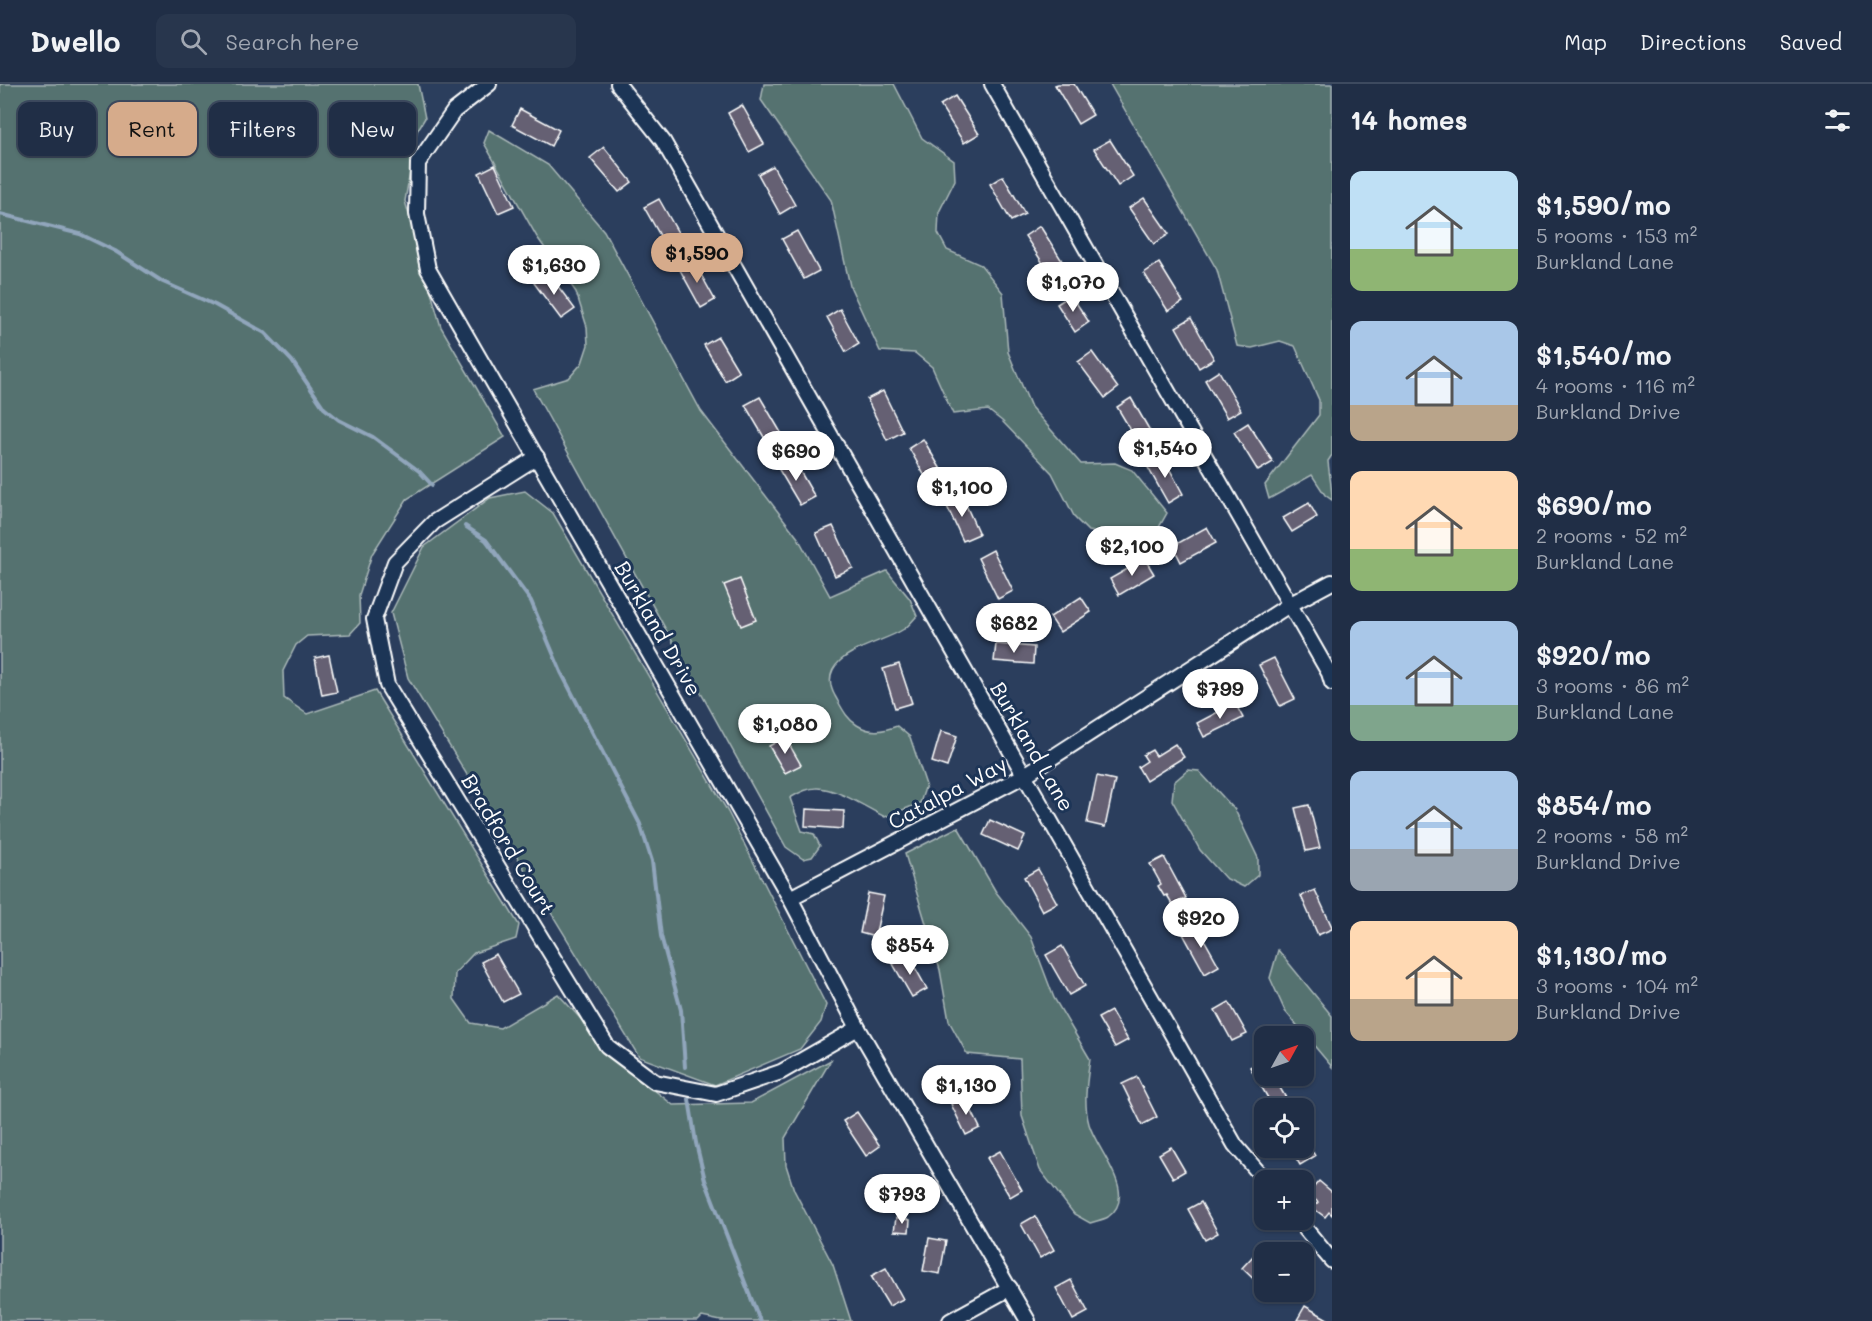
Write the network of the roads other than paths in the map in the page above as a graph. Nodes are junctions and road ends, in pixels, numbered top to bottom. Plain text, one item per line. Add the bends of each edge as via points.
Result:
1 (489, 84) edge
2 (618, 84) edge
3 (992, 84) edge
4 (537, 457) junction
5 (1332, 582) edge
6 (1289, 605) junction
7 (1332, 683) edge
8 (1025, 775) junction
9 (790, 898) junction
10 (858, 1028) junction
11 (1256, 1170) edge
12 (1306, 1230) edge
13 (1332, 1261) edge
14 (1010, 1288) junction
15 (950, 1321) edge
16 (1028, 1321) edge

1 - 4 street, Burkland Drive via 454,111 418,163 417,214 428,269
2 - 8 street, Burkland Lane via 663,141
3 - 6 street
4 - 9 street, Burkland Drive
4 - 10 street, Bradford Court via 434,522 395,562 374,619 387,685 607,1046 654,1082 716,1094 781,1072
5 - 6 street, Catalpa Way
6 - 7 street
6 - 8 street, Catalpa Way
8 - 9 street, Catalpa Way
8 - 11 street, Burkland Lane via 1235,1145
9 - 10 street, Burkland Drive
10 - 14 street, Burkland Drive
12 - 13 street
14 - 15 street
14 - 16 street, Burkland Drive

